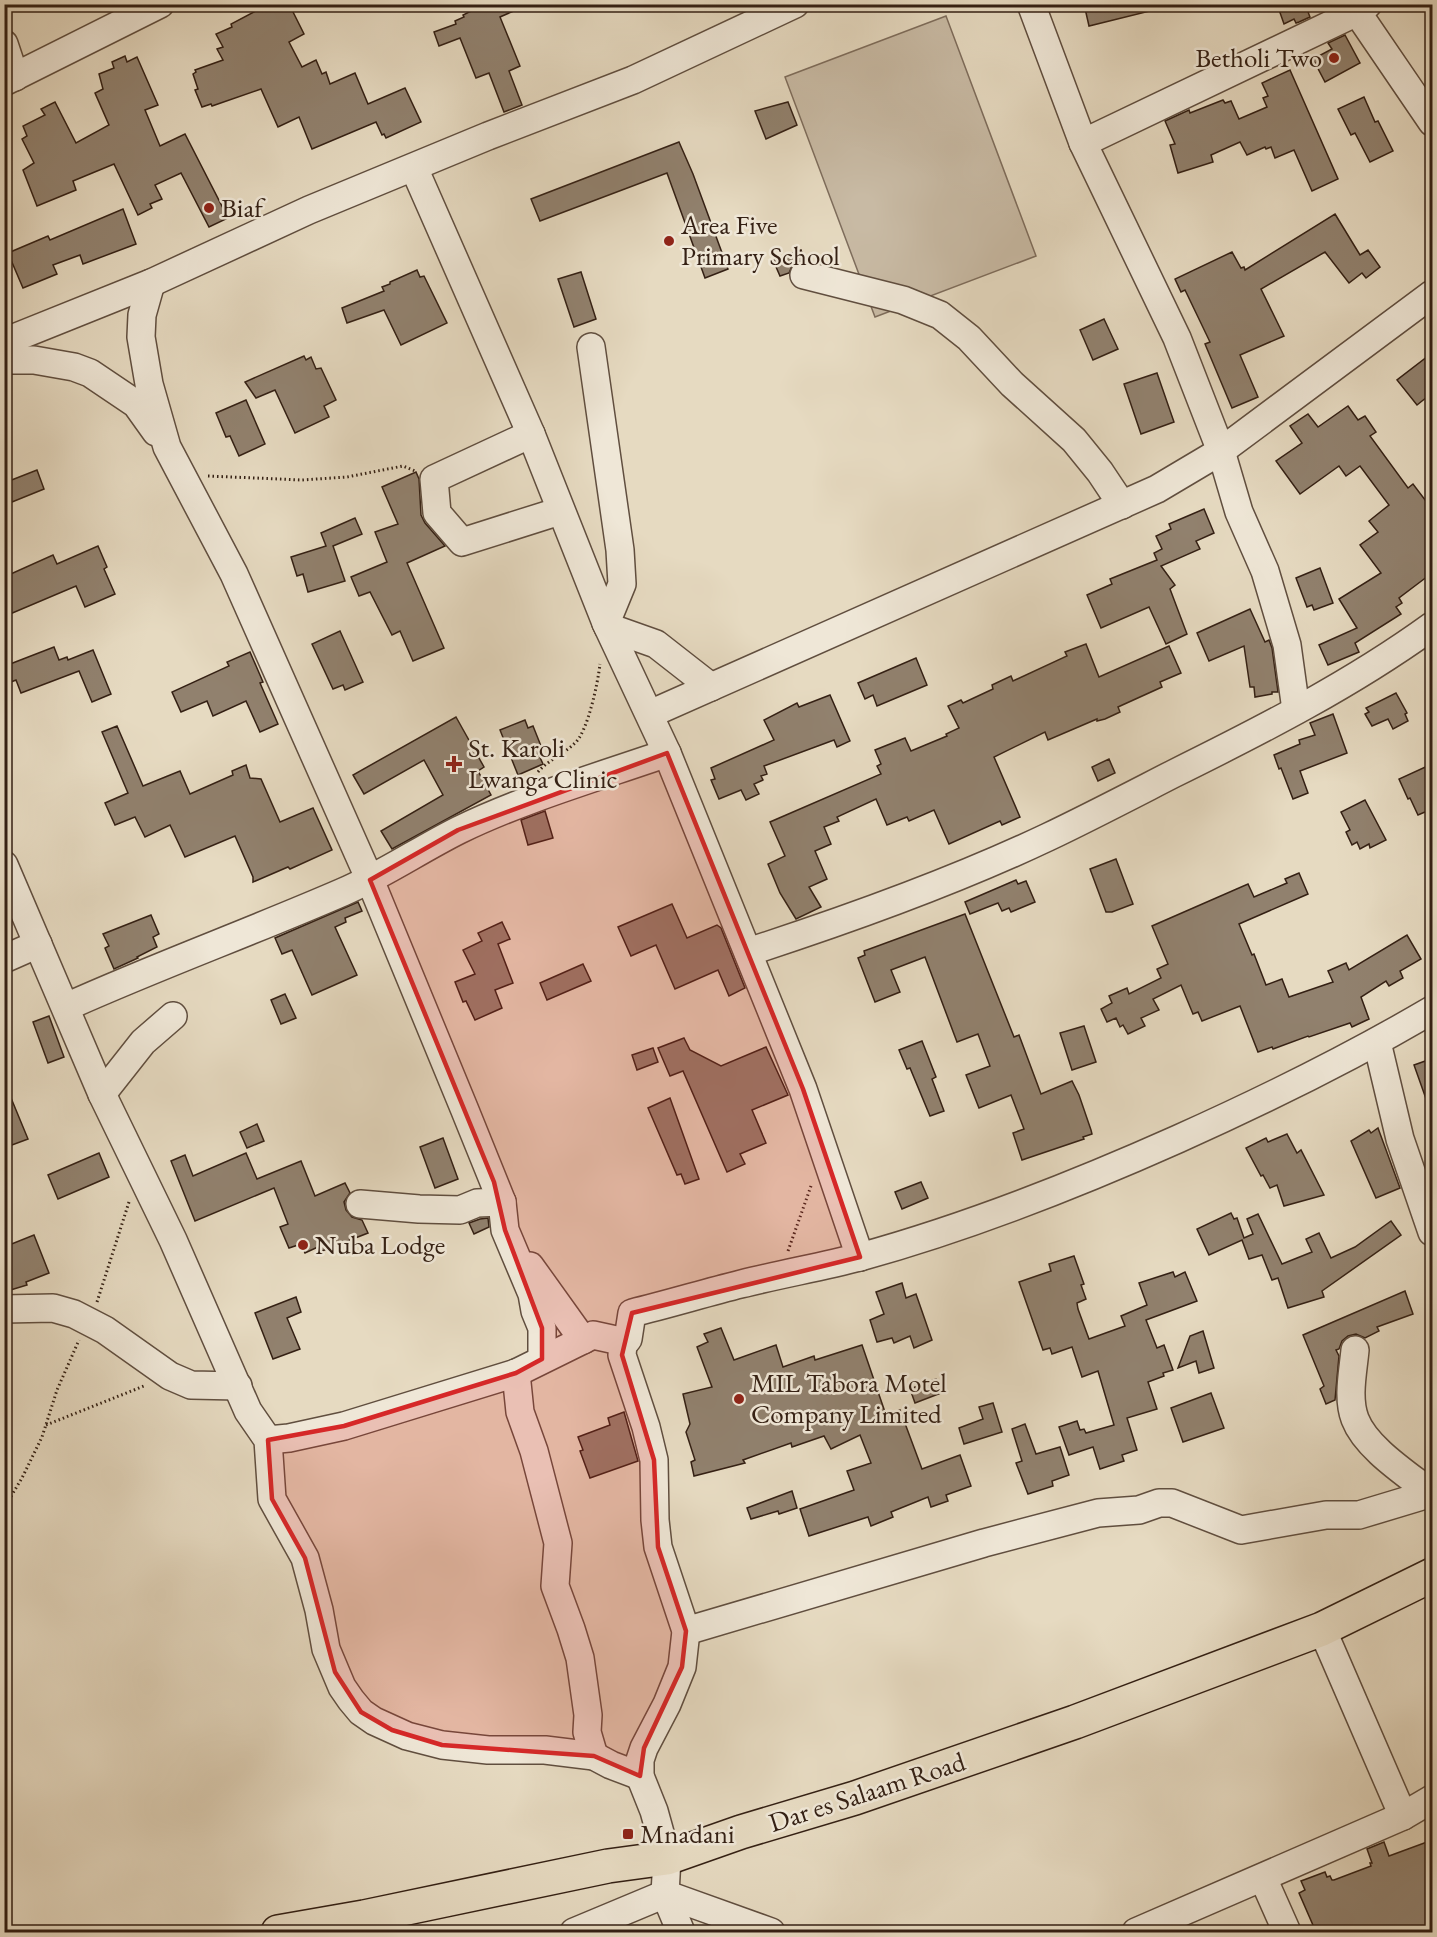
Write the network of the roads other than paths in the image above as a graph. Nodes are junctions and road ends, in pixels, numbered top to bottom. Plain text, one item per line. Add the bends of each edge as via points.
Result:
1 (160, 4) edge
2 (795, 4) edge
3 (1031, 4) edge
4 (1359, 7) edge
5 (4, 44) edge
6 (10, 79) edge
7 (1432, 122) edge
8 (1083, 143) junction
9 (414, 168) junction
10 (804, 274) dead end
11 (151, 283) junction
12 (1432, 294) edge
13 (4, 342) edge
14 (591, 347) dead end
15 (4, 360) edge
16 (531, 434) junction
17 (167, 447) junction
18 (1221, 451) junction
19 (1122, 505) junction
20 (560, 511) junction
21 (607, 625) junction
22 (1432, 626) edge
23 (711, 687) junction
24 (1296, 710) junction
25 (650, 714) junction
26 (667, 753) junction
27 (4, 865) edge
28 (370, 880) junction
29 (38, 944) junction
30 (748, 952) junction
31 (4, 959) edge
32 (66, 1007) junction
33 (1432, 1010) edge
34 (173, 1016) dead end
35 (1377, 1042) junction
36 (102, 1094) junction
37 (502, 1202) junction
38 (360, 1204) dead end
39 (505, 1230) junction
40 (1432, 1232) edge
41 (860, 1257) junction
42 (4, 1309) edge
43 (583, 1340) junction
44 (625, 1342) junction
45 (1355, 1350) dead end
46 (542, 1359) junction
47 (516, 1373) junction
48 (238, 1386) junction
49 (268, 1440) junction
50 (1432, 1493) edge
51 (1432, 1575) edge
52 (1322, 1629) junction
53 (686, 1631) junction
54 (594, 1756) junction
55 (640, 1776) junction
56 (1432, 1799) edge
57 (1403, 1816) junction
58 (667, 1858) junction
59 (1263, 1878) junction
60 (665, 1894) junction
61 (278, 1932) edge
62 (574, 1932) edge
63 (681, 1932) edge
64 (771, 1932) edge
65 (1136, 1932) edge
66 (1287, 1932) edge

1 - 6 street
2 - 9 street via 633,80
3 - 8 street
4 - 7 street
4 - 8 street
5 - 6 street
8 - 18 street via 1177,338
9 - 11 street via 309,210
9 - 16 street
10 - 19 street via 903,300 940,315 1068,434
11 - 13 street
11 - 17 street via 142,315 141,337 149,384
12 - 18 street
14 - 21 street via 622,584
15 - 17 street via 34,360 90,373 136,404
16 - 20 street
16 - 20 street via 434,478 437,513 462,542
17 - 28 street via 234,574
18 - 19 street
18 - 24 street via 1287,645
19 - 23 street
20 - 21 street
21 - 23 street via 656,644
21 - 25 street
22 - 24 street via 1388,657
23 - 25 street
24 - 30 street via 1048,837 836,923
25 - 26 street
26 - 28 street via 458,830
26 - 30 street
27 - 29 street
28 - 32 street
28 - 37 street
29 - 31 street
29 - 32 street
30 - 41 street via 803,1089
32 - 36 street
33 - 35 street
34 - 36 street via 143,1042
35 - 40 street via 1400,1138
35 - 41 street via 1291,1087 1113,1168 1035,1199
36 - 48 street
37 - 38 street via 477,1203 460,1210
37 - 39 street
39 - 43 street
39 - 46 street via 542,1328
41 - 44 street via 632,1313
42 - 48 street via 52,1308 75,1314 170,1376 191,1385
43 - 44 street via 594,1335
43 - 46 street
44 - 53 street via 622,1355 654,1460 658,1547
45 - 50 street via 1353,1406 1363,1434
46 - 47 street
47 - 49 street via 344,1426
47 - 54 street via 520,1412 558,1543 555,1586 580,1658 587,1732
48 - 49 street via 248,1412
49 - 54 street via 272,1499 304,1558 335,1672 361,1712 392,1730 442,1745
50 - 53 street via 1359,1515 1326,1515 1240,1530 1172,1503 1098,1513
51 - 52 highway, Dar es Salaam Road
52 - 57 street
52 - 58 highway, Dar es Salaam Road via 1075,1722
53 - 55 street via 682,1667 644,1748
54 - 55 street
55 - 58 street
56 - 57 street
57 - 59 street
58 - 60 street
58 - 61 highway, Dar es Salaam Road via 608,1866
59 - 65 street
59 - 66 street
60 - 62 street
60 - 63 street
60 - 64 street

